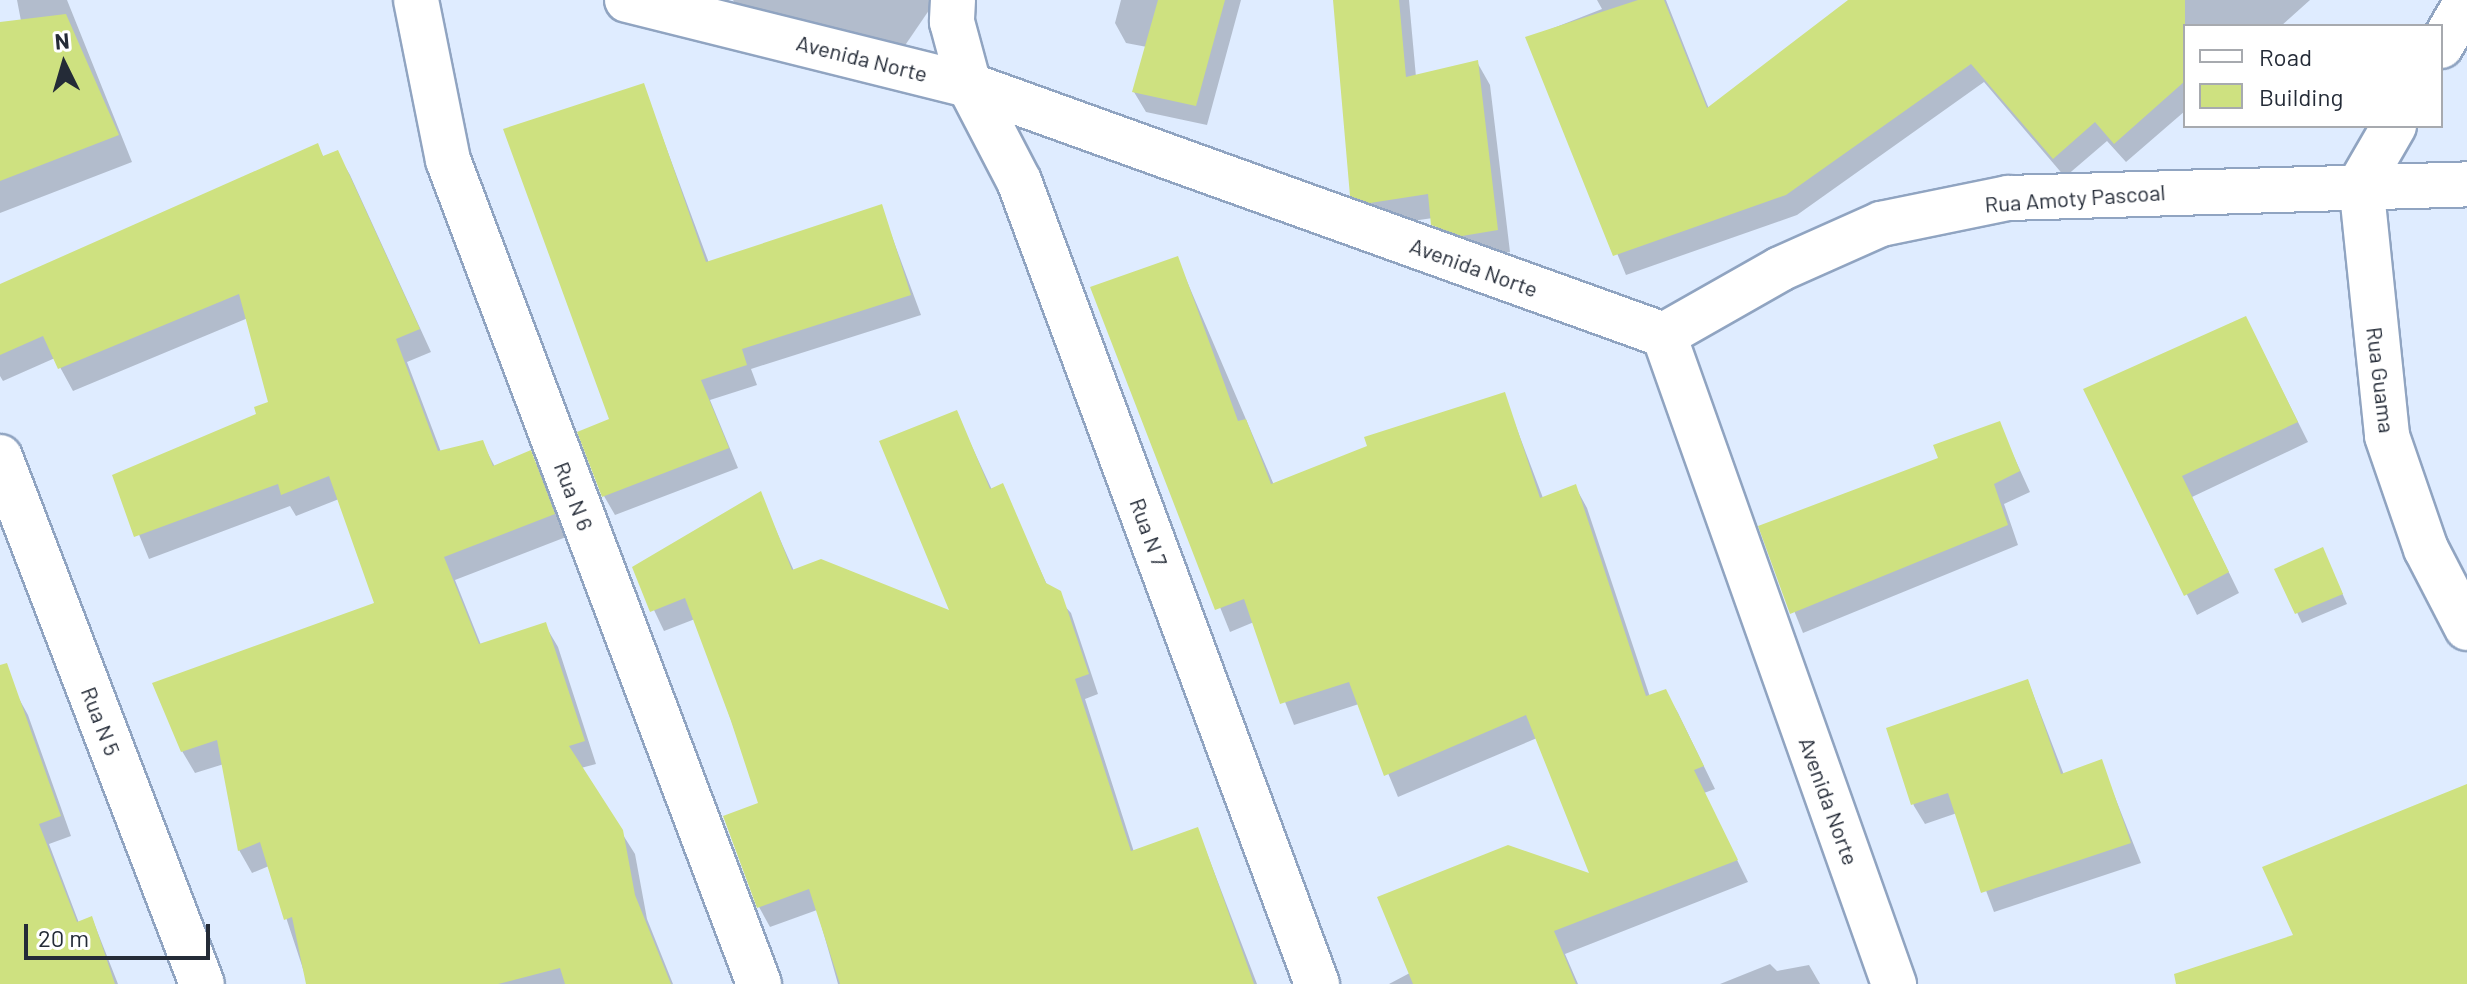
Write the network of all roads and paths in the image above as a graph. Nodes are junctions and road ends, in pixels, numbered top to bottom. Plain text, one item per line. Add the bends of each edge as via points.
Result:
1 (416, 0) edge
2 (627, 0) edge
3 (953, 0) edge
4 (2467, 1) edge
5 (2443, 43) edge
6 (969, 85) junction
7 (2393, 128) edge
8 (2361, 183) junction
9 (2467, 184) edge
10 (1664, 335) junction
11 (0, 457) edge
12 (2447, 549) edge
13 (2467, 628) edge
14 (202, 984) edge
15 (759, 984) edge
16 (1317, 984) edge
17 (1894, 984) edge

1 - 15 street, Rua N 6 via 448,160
2 - 6 street, Avenida Norte
3 - 6 street, Rua N 7 via 952,22
4 - 5 street
6 - 10 street, Avenida Norte
6 - 16 street, Rua N 7 via 1019,181
7 - 8 street
8 - 9 street, Rua Amoty Pascoal
8 - 10 street, Rua Amoty Pascoal via 2008,198 1881,224 1780,269
8 - 12 street, Rua Guama via 2387,436
10 - 17 street, Avenida Norte
11 - 14 street, Rua N 5
12 - 13 street, Rua Guama

